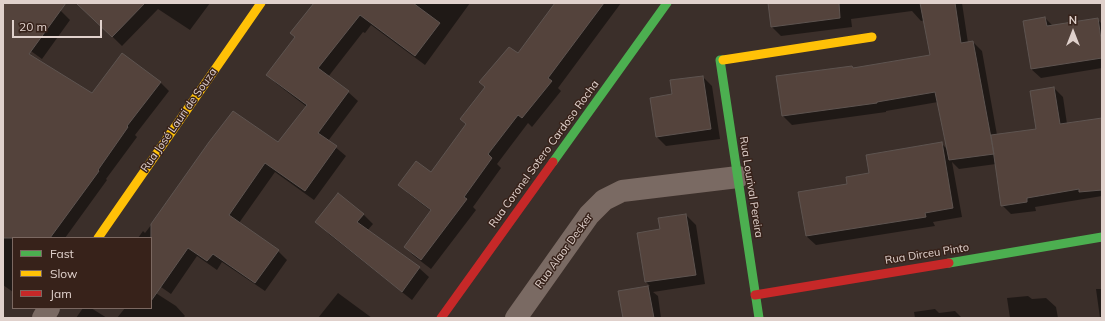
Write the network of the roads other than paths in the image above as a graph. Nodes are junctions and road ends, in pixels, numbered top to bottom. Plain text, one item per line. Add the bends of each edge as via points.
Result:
1 (261, 3) edge
2 (667, 3) edge
3 (872, 37) dead end
4 (738, 177) junction
5 (99, 237) edge
6 (1102, 237) edge
7 (755, 295) junction
8 (49, 309) edge
9 (42, 318) edge
10 (441, 318) edge
11 (516, 318) edge
12 (759, 318) edge

1 - 5 street, Rua José Lauri de Souza
2 - 10 street, Rua Coronel Sotero Cardoso Rocha
3 - 4 street, Rua Lourival Pereira via 720,60
4 - 7 street, Rua Lourival Pereira
4 - 11 street, Rua Alaor Decker via 622,191 604,200 589,215
6 - 7 street, Rua Dirceu Pinto
7 - 12 street, Rua Lourival Pereira
8 - 9 street

